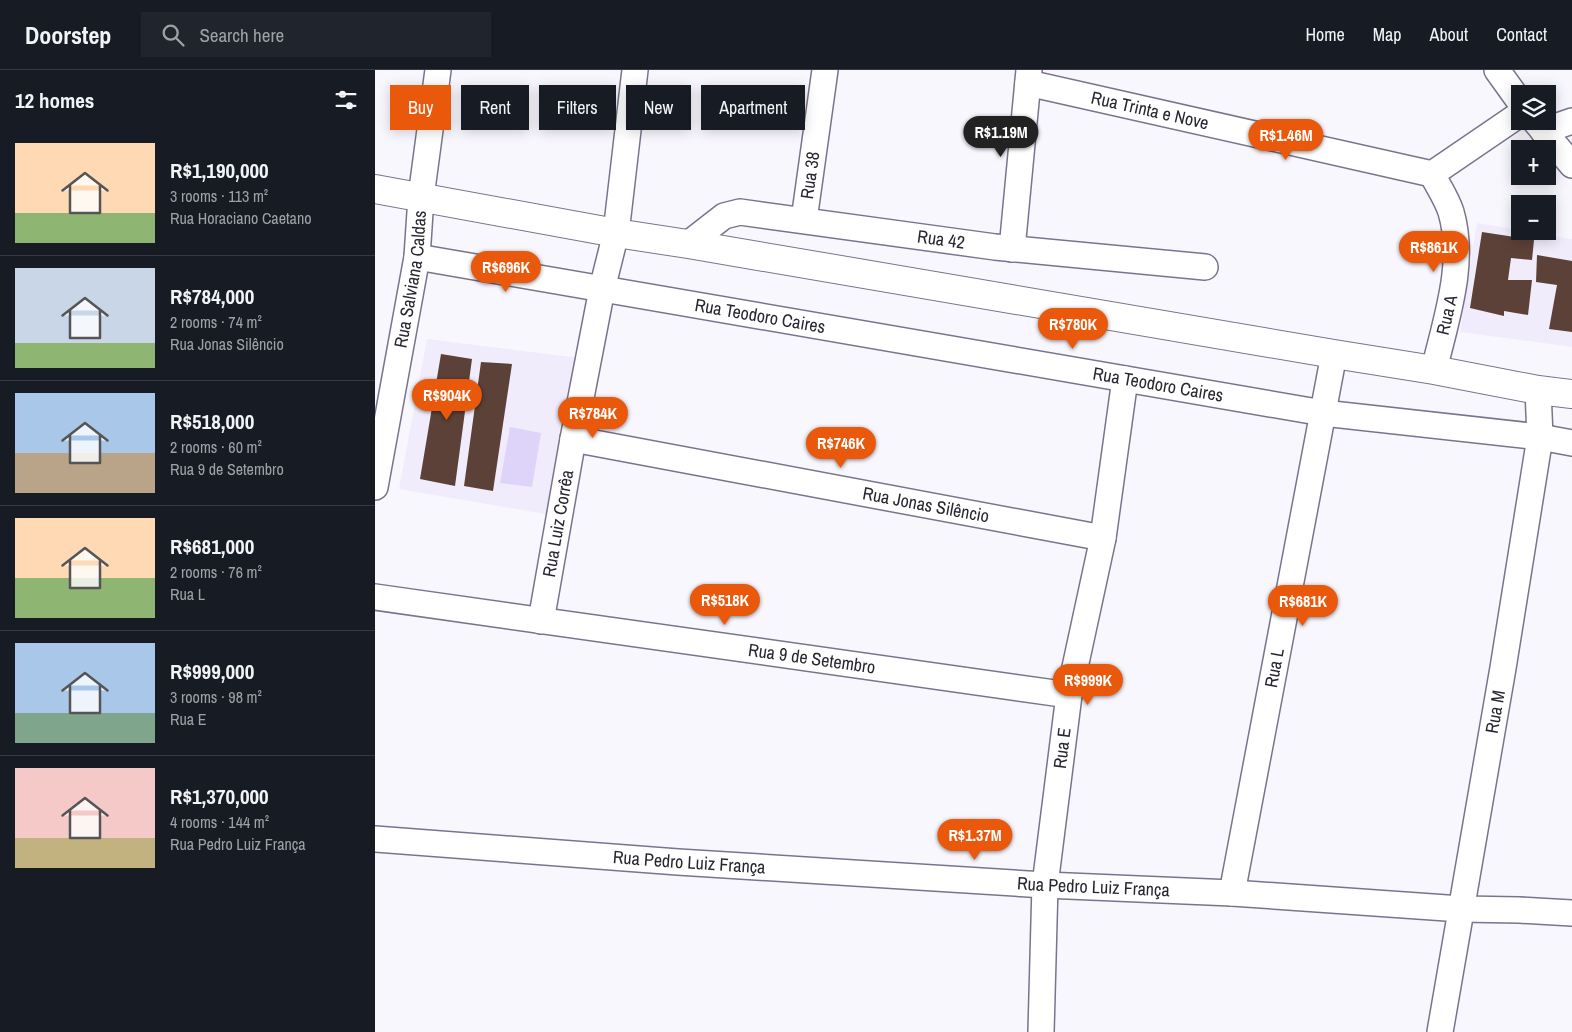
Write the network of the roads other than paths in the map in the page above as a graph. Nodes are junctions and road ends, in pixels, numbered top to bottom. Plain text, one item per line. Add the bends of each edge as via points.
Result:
1 (438, 70) edge
2 (635, 70) edge
3 (825, 70) edge
4 (1497, 70) edge
5 (1029, 76) edge
6 (1511, 89) edge
7 (1511, 120) edge
8 (1572, 121) edge
9 (1556, 123) edge
10 (1542, 130) edge
11 (1572, 165) edge
12 (1431, 174) junction
13 (375, 189) edge
14 (421, 197) junction
15 (804, 220) junction
16 (614, 242) junction
17 (688, 244) junction
18 (1012, 249) junction
19 (417, 257) junction
20 (1205, 268) dead end
21 (602, 289) junction
22 (1334, 354) junction
23 (1434, 370) junction
24 (1125, 379) junction
25 (1538, 390) junction
26 (1571, 394) edge
27 (1323, 413) junction
28 (1540, 437) junction
29 (573, 439) junction
30 (1572, 443) edge
31 (375, 487) edge
32 (1103, 538) junction
33 (375, 597) edge
34 (541, 621) junction
35 (1069, 695) junction
36 (375, 839) edge
37 (1045, 885) junction
38 (1232, 892) junction
39 (1461, 910) junction
40 (1572, 913) edge
41 (1041, 1032) edge
42 (1440, 1032) edge

1 - 14 street, Rua Salviana Caldas
2 - 16 street, Rua Luiz Corrêa
3 - 15 street, Rua 38
4 - 6 street
5 - 12 street, Rua Trinta e Nove
5 - 18 street
7 - 12 street
8 - 9 street
10 - 11 street
12 - 23 street, Rua A via 1450,210 1457,241 1454,284
13 - 14 main road
14 - 16 main road
14 - 19 street, Rua Salviana Caldas
15 - 17 street, Rua 42 via 740,212 724,216
15 - 18 street, Rua 42
16 - 17 main road
16 - 21 street, Rua Luiz Corrêa
17 - 22 main road
18 - 20 street, Rua 42
19 - 21 street, Rua Teodoro Caires
19 - 31 street, Rua Salviana Caldas
21 - 24 street, Rua Teodoro Caires
21 - 29 street, Rua Luiz Corrêa
22 - 23 main road
22 - 27 street, Rua L
23 - 25 main road
24 - 27 street, Rua Teodoro Caires
24 - 32 street, Rua E
25 - 26 main road
25 - 28 street, Rua M
27 - 28 street, Rua Teodoro Caires
27 - 38 street, Rua L
28 - 30 street, Rua Teodoro Caires
28 - 39 street, Rua M
29 - 32 street, Rua Jonas Silêncio
29 - 34 street, Rua Luiz Corrêa
32 - 35 street, Rua E
33 - 34 street, Rua 9 de Setembro
34 - 35 street, Rua 9 de Setembro
35 - 37 street, Rua E
36 - 37 street, Rua Pedro Luiz França
37 - 38 street, Rua Pedro Luiz França
37 - 41 street, Rua E
38 - 39 street, Rua Pedro Luiz França
39 - 40 street, Rua Pedro Luiz França
39 - 42 street, Rua M

